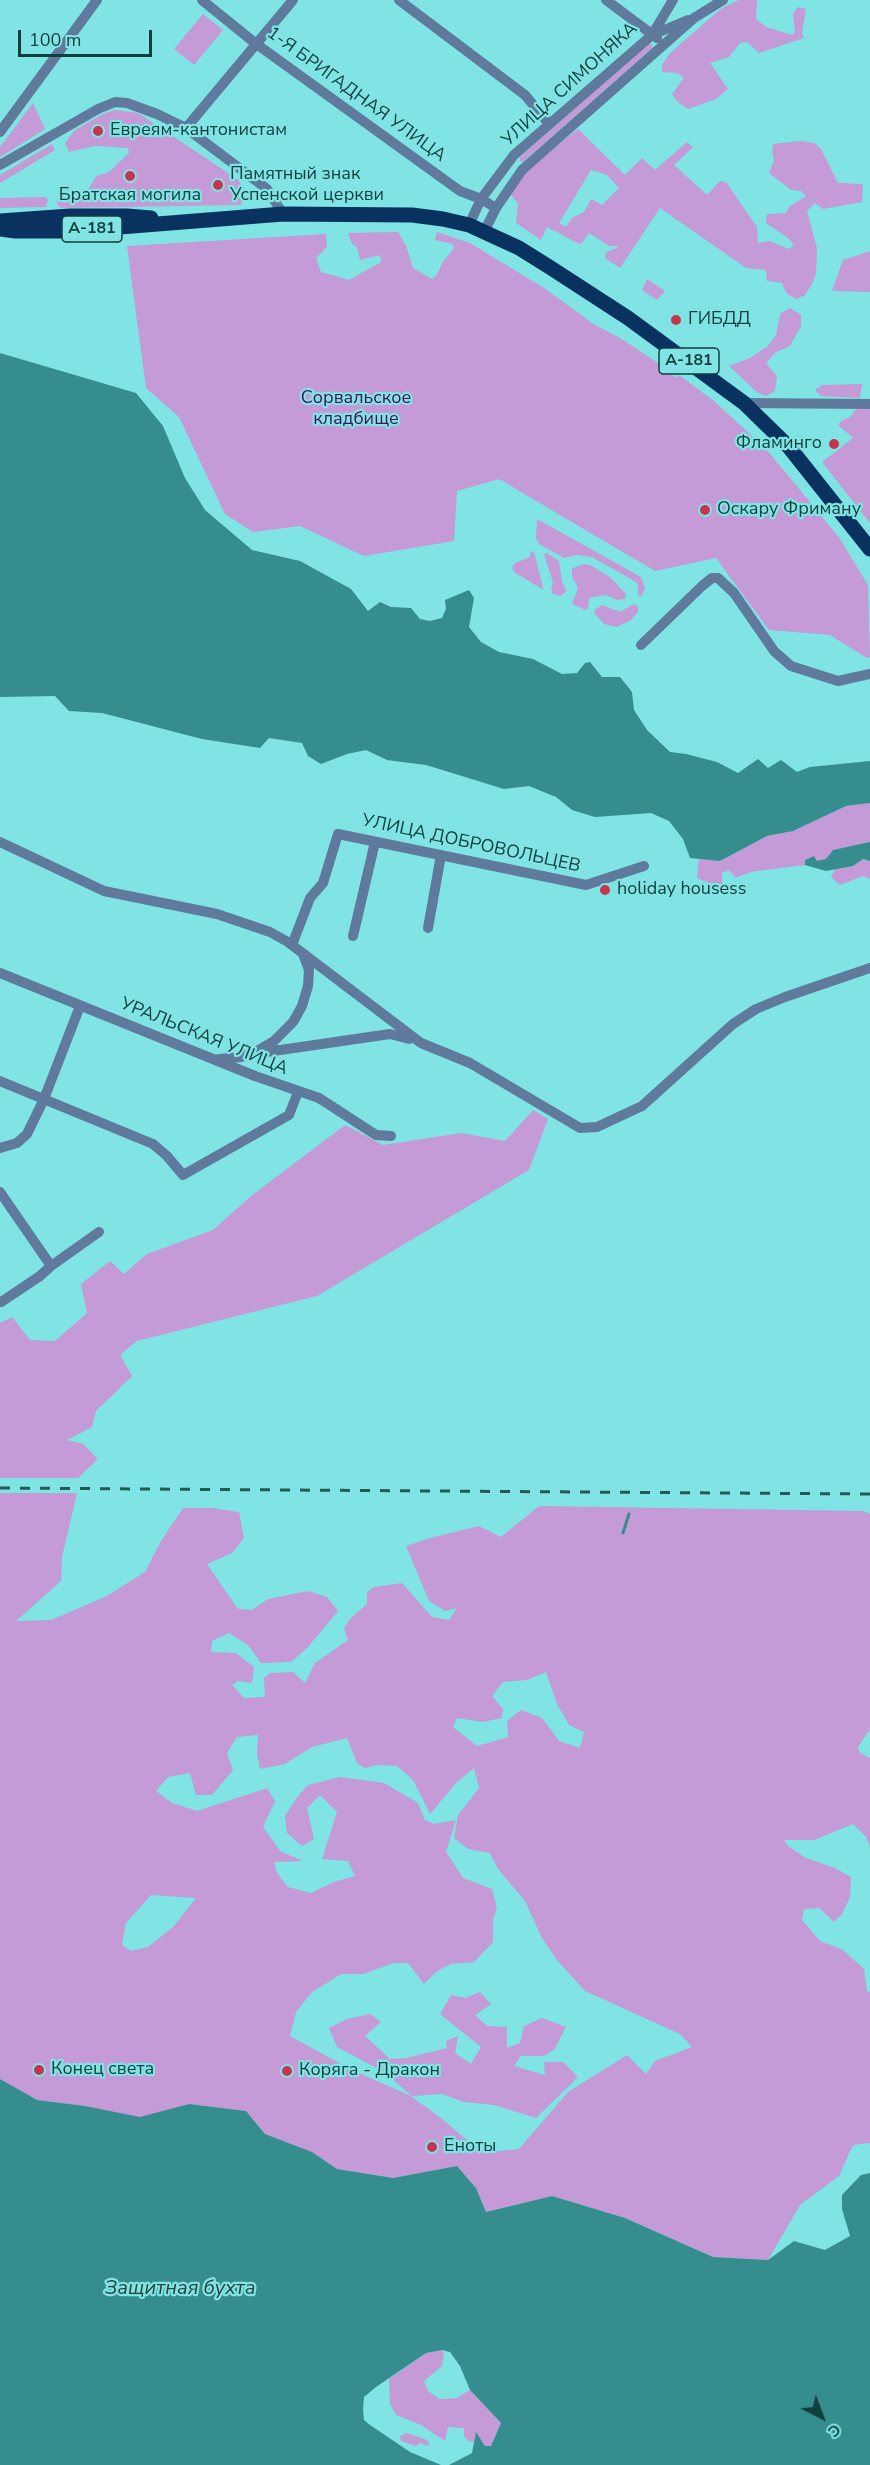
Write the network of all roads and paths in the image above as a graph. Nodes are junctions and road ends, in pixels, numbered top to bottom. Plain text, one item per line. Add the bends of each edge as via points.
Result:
1 (97, 0) edge
2 (202, 0) edge
3 (292, 0) edge
4 (399, 0) edge
5 (606, 0) edge
6 (673, 0) edge
7 (723, 0) edge
8 (694, 18) junction
9 (667, 28) junction
10 (652, 35) junction
11 (255, 43) junction
12 (664, 44) junction
13 (549, 124) junction
14 (186, 128) junction
15 (0, 132) edge
16 (0, 165) edge
17 (481, 199) junction
18 (496, 208) junction
19 (283, 214) junction
20 (0, 221) edge
21 (51, 224) junction
22 (469, 225) junction
23 (0, 229) edge
24 (484, 232) junction
25 (744, 403) junction
26 (870, 404) edge
27 (870, 549) edge
28 (641, 645) dead end
29 (870, 674) edge
30 (0, 842) edge
31 (375, 842) junction
32 (441, 855) junction
33 (644, 866) dead end
34 (428, 927) dead end
35 (353, 936) dead end
36 (292, 945) junction
37 (303, 954) junction
38 (870, 968) edge
39 (0, 973) edge
40 (80, 1006) junction
41 (421, 1043) junction
42 (246, 1055) junction
43 (214, 1058) junction
44 (0, 1081) edge
45 (298, 1092) junction
46 (44, 1099) junction
47 (391, 1136) dead end
48 (0, 1148) edge
49 (0, 1192) edge
50 (99, 1232) dead end
51 (51, 1266) junction
52 (1, 1302) edge

1 - 15 street
2 - 11 street, 1-Я БРИГАДНАЯ УЛИЦА
3 - 11 street
4 - 13 street via 525,94
5 - 10 street
6 - 9 street
6 - 10 street, УЛИЦА СИМОНЯКА
7 - 8 street
8 - 9 street
8 - 12 street, УЛИЦА СИМОНЯКА
9 - 10 street
9 - 12 street
10 - 12 street
10 - 13 street, УЛИЦА СИМОНЯКА
11 - 14 street
11 - 17 street, 1-Я БРИГАДНАЯ УЛИЦА via 460,191
12 - 18 street, УЛИЦА СИМОНЯКА via 522,170
13 - 17 street, УЛИЦА СИМОНЯКА via 514,155
14 - 16 street via 133,105 116,102
14 - 19 street via 267,189
17 - 18 street, 1-Я БРИГАДНАЯ УЛИЦА
17 - 22 street, УЛИЦА СИМОНЯКА
18 - 24 street, УЛИЦА СИМОНЯКА
19 - 21 main road, А-181 via 184,221 127,216
19 - 22 main road, А-181 via 412,215
20 - 21 main road, А-181
21 - 23 main road, А-181
22 - 24 main road, А-181
24 - 25 main road, А-181 via 519,248 628,318
25 - 26 street
25 - 27 main road, А-181 via 789,447
28 - 29 street via 702,586 718,578 734,593 774,651 791,666 838,681
30 - 36 street via 104,891 236,920
31 - 32 street, УЛИЦА ДОБРОВОЛЬЦЕВ
31 - 35 street
31 - 36 street, УЛИЦА ДОБРОВОЛЬЦЕВ via 338,834 323,883 310,898
32 - 33 street, УЛИЦА ДОБРОВОЛЬЦЕВ via 586,885
32 - 34 street
36 - 37 street
37 - 41 street
37 - 42 street via 309,978 298,1014 274,1041
38 - 41 street via 756,1009 733,1024 642,1106 597,1127 580,1128 470,1063
39 - 40 street, УРАЛЬСКАЯ УЛИЦА
40 - 43 street, УРАЛЬСКАЯ УЛИЦА
40 - 46 street
41 - 42 street via 390,1034
42 - 43 street
43 - 45 street, УРАЛЬСКАЯ УЛИЦА
44 - 46 street
45 - 46 street via 289,1115 183,1175 153,1144
45 - 47 street, УРАЛЬСКАЯ УЛИЦА via 319,1098 376,1135
46 - 48 street via 27,1134 17,1143
49 - 51 street
50 - 51 street
51 - 52 street

